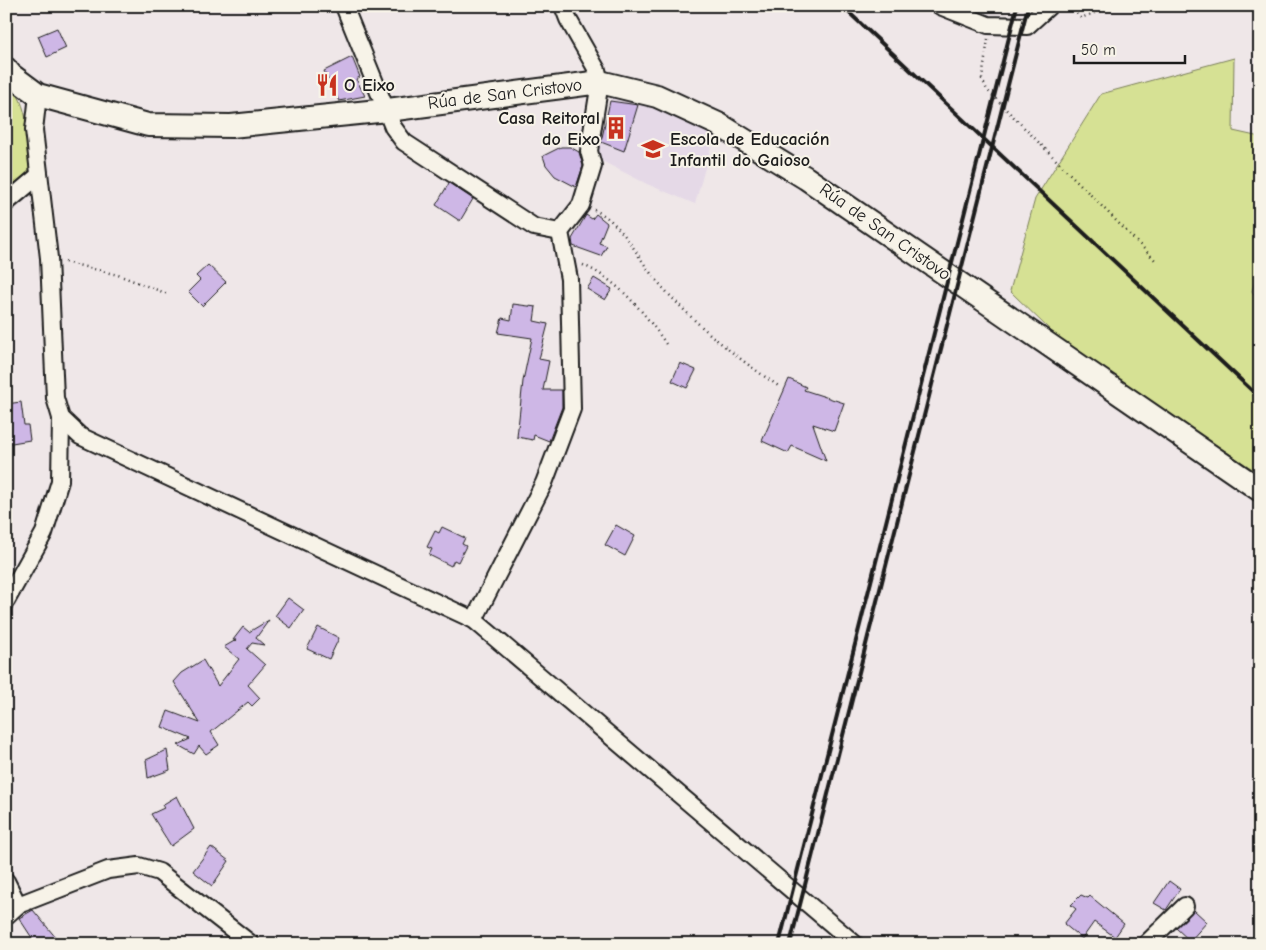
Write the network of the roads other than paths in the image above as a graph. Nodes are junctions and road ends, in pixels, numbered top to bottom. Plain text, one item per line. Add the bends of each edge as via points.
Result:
1 (344, 6) edge
2 (563, 6) edge
3 (940, 6) edge
4 (1049, 6) edge
5 (6, 69) edge
6 (600, 82) junction
7 (38, 95) junction
8 (388, 110) junction
9 (38, 176) junction
10 (6, 203) edge
11 (560, 232) junction
12 (61, 418) junction
13 (1260, 490) edge
14 (6, 601) edge
15 (474, 620) junction
16 (6, 882) edge
17 (1185, 906) dead end
18 (12, 910) edge
19 (252, 944) edge
20 (855, 944) edge
21 (1146, 944) edge

1 - 8 street
2 - 6 street via 597,70
3 - 4 street via 988,25 1027,26
5 - 7 street, Rúa de San Cristovo
6 - 8 street, Rúa de San Cristovo
6 - 11 street via 589,151 593,166 582,205
6 - 13 street, Rúa de San Cristovo via 666,100 718,124 806,178
7 - 8 street, Rúa de San Cristovo via 148,125 232,126
7 - 9 street via 34,130
8 - 11 street via 392,127 404,142 534,226
9 - 10 street
9 - 12 street via 49,258 55,398
11 - 15 street via 569,279 572,409 544,483
12 - 14 street via 60,481 44,533
12 - 15 street via 80,436
15 - 20 street
16 - 18 street
17 - 21 street
18 - 19 street via 108,870 139,866 159,872

